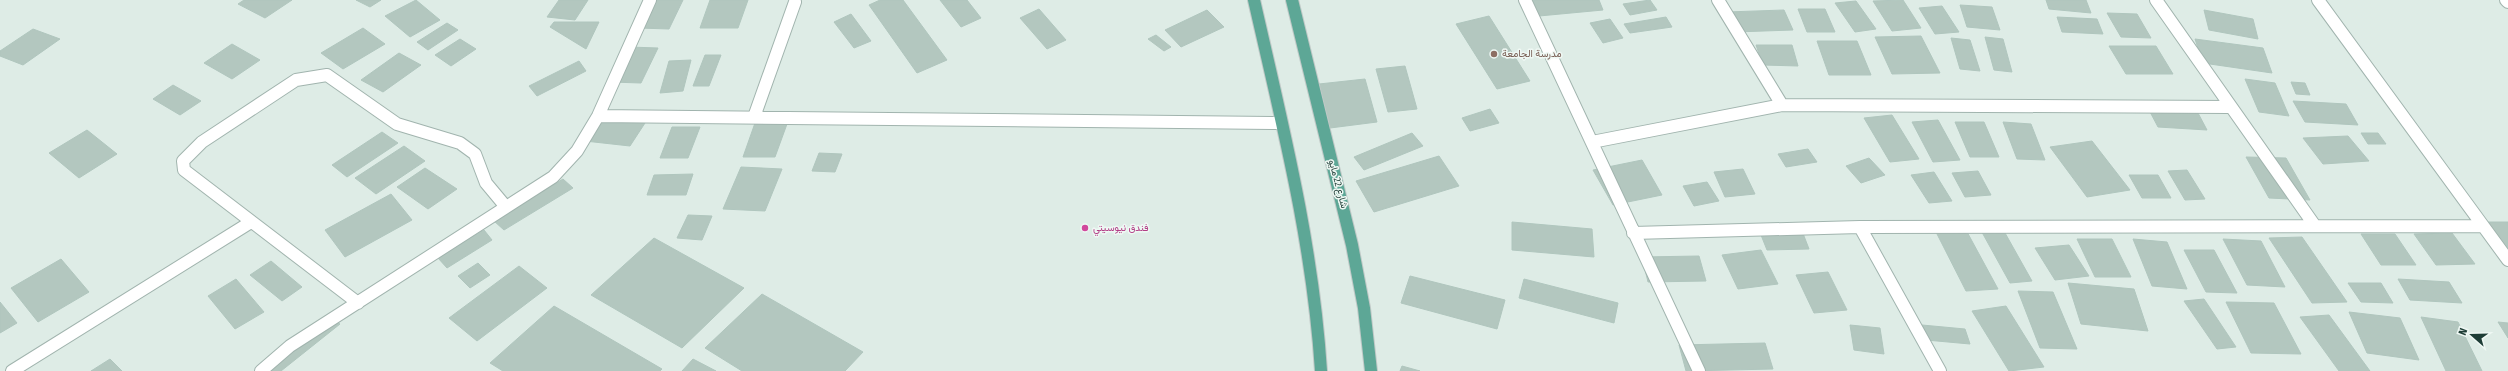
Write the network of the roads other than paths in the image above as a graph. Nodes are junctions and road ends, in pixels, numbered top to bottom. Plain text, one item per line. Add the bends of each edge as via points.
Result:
1 (650, 0) edge
2 (1254, 0) edge
3 (1292, 0) edge
4 (1525, 0) edge
5 (1718, 0) edge
6 (2156, 0) edge
7 (2318, 0) edge
8 (795, 2) dead end
9 (1782, 105) junction
10 (2230, 106) junction
11 (598, 116) junction
12 (754, 117) junction
13 (1281, 124) junction
14 (1592, 142) junction
15 (506, 207) junction
16 (251, 222) junction
17 (2315, 226) junction
18 (2481, 226) junction
19 (1860, 227) junction
20 (1633, 233) junction
21 (2508, 260) edge
22 (358, 303) junction
23 (12, 371) edge
24 (261, 371) edge
25 (1321, 371) edge
26 (1371, 371) edge
27 (1699, 371) edge
28 (1940, 371) edge

1 - 11 street
2 - 13 main road
3 - 26 main road, شارع 22 مايو via 1320,120 1348,219 1368,333
4 - 14 street
5 - 9 street
6 - 10 street
7 - 18 street
8 - 12 street
9 - 10 street
9 - 14 street
10 - 17 street
11 - 12 street
11 - 15 street via 577,151 553,177
12 - 13 street
13 - 25 main road via 1305,221 1320,337
14 - 20 street
15 - 16 street via 488,188 480,174 475,154 460,143 397,124 327,75 296,80 202,142 183,161 184,170
15 - 22 street
16 - 22 street
16 - 23 street
17 - 18 street
17 - 19 street
18 - 21 street
19 - 20 street
19 - 28 street
20 - 27 street
22 - 24 street via 290,346

